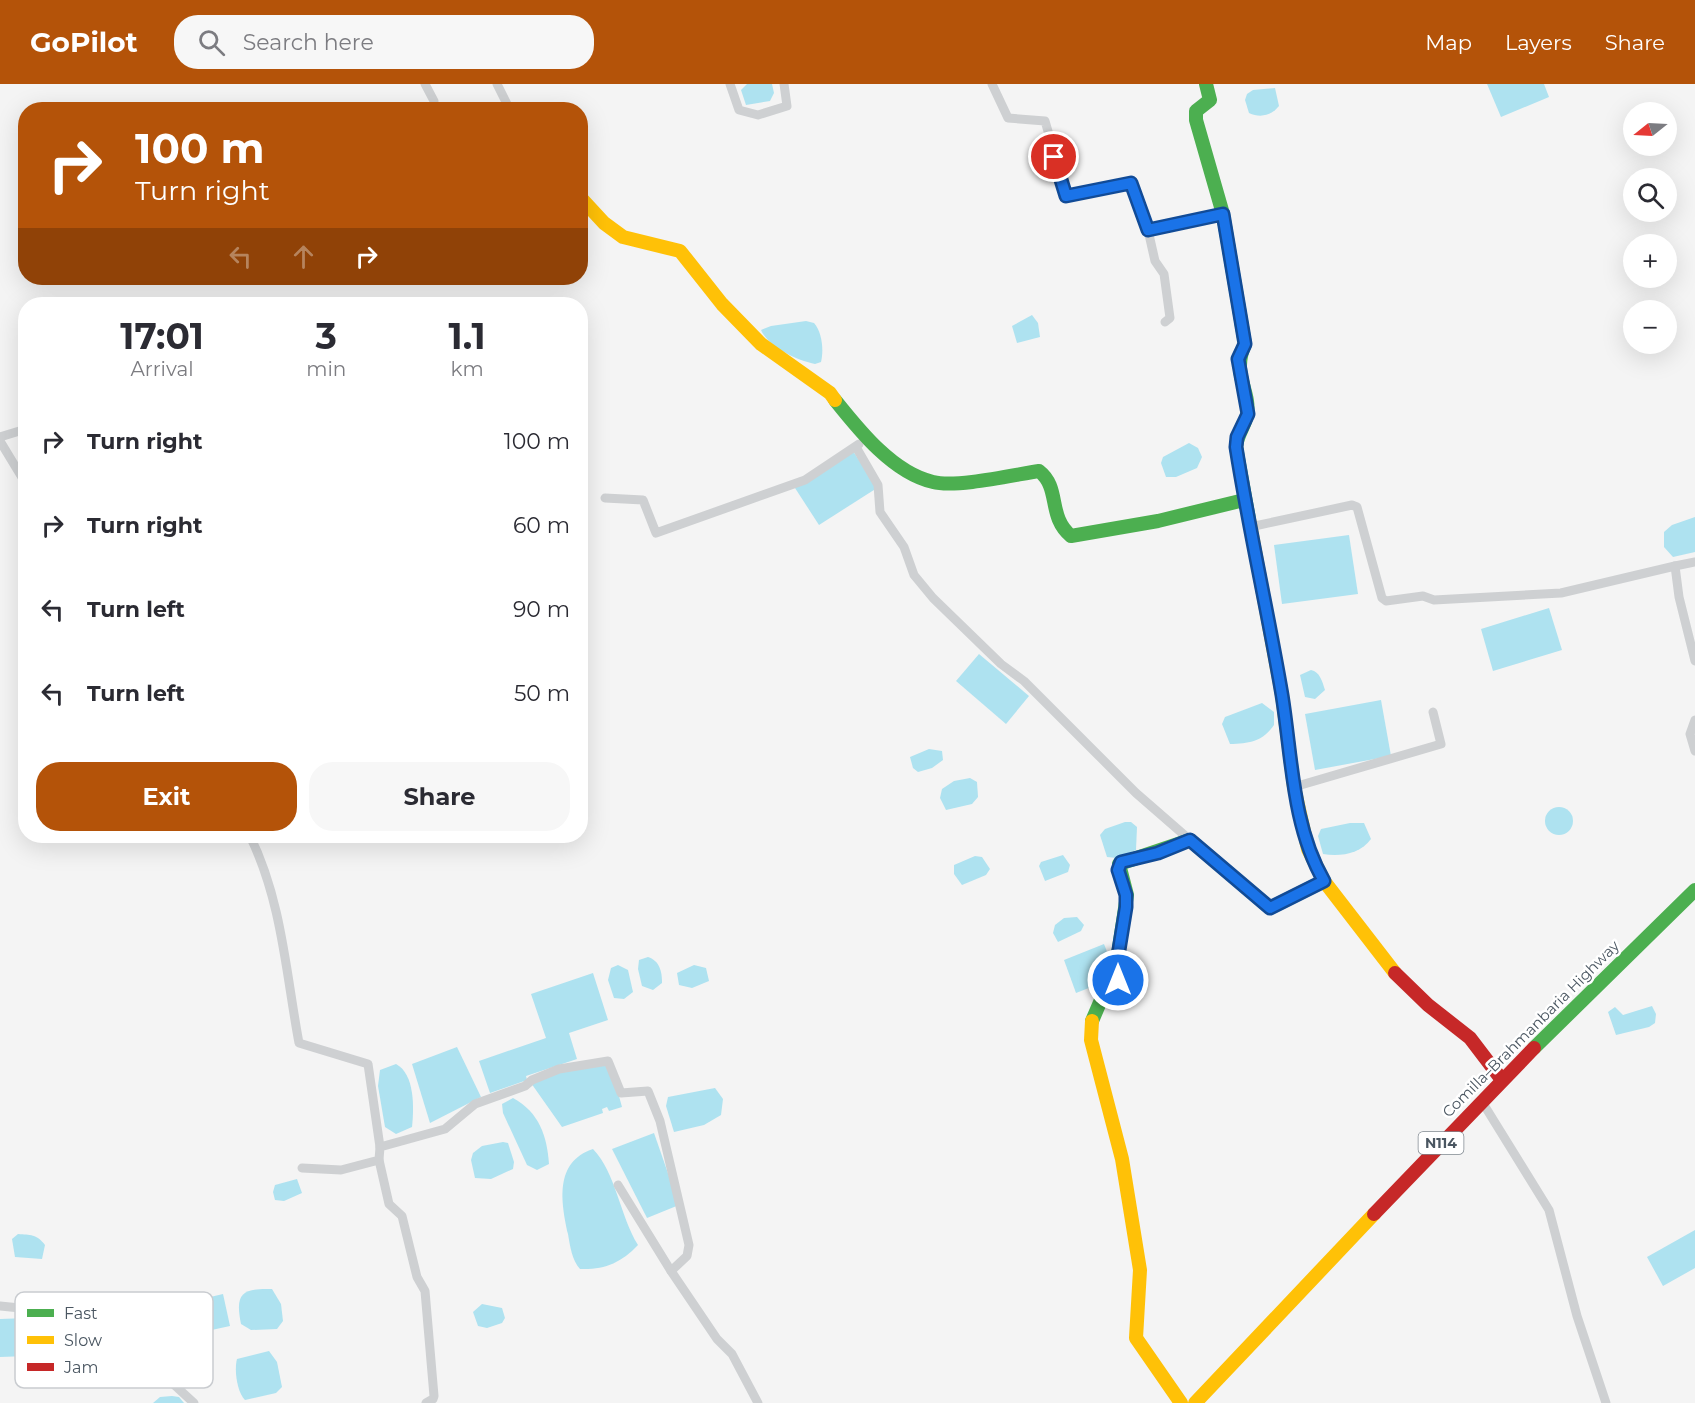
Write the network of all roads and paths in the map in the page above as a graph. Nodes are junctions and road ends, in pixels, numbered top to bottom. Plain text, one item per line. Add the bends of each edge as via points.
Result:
1 (425, 84) edge
2 (497, 84) edge
3 (730, 84) edge
4 (784, 84) edge
5 (992, 84) edge
6 (1206, 84) edge
7 (434, 101) dead end
8 (506, 102) edge
9 (588, 207) edge
10 (1223, 214) junction
11 (1148, 230) junction
12 (1166, 322) dead end
13 (18, 432) edge
14 (0, 439) edge
15 (861, 443) junction
16 (18, 470) edge
17 (605, 498) dead end
18 (1244, 500) junction
19 (1250, 527) junction
20 (1695, 562) edge
21 (1675, 566) junction
22 (1695, 661) edge
23 (1433, 712) dead end
24 (1695, 720) edge
25 (1695, 751) edge
26 (1294, 787) junction
27 (1190, 840) junction
28 (254, 843) edge
29 (1324, 881) junction
30 (1695, 890) edge
31 (1502, 1080) junction
32 (1481, 1100) junction
33 (380, 1147) junction
34 (379, 1160) junction
35 (302, 1168) dead end
36 (618, 1185) dead end
37 (671, 1271) junction
38 (0, 1306) edge
39 (15, 1308) edge
40 (178, 1388) edge
41 (194, 1403) edge
42 (426, 1403) edge
43 (758, 1403) edge
44 (1181, 1403) edge
45 (1195, 1403) edge
46 (1606, 1403) edge

1 - 7 street
2 - 8 street
3 - 4 street via 739,110 758,115 787,106
5 - 11 street via 1008,118 1045,121 1066,196 1131,183
6 - 10 main road via 1210,100 1197,111 1196,120
9 - 15 main road via 604,226 629,242 680,251 722,304 761,344 830,393
10 - 11 street
10 - 18 main road via 1245,344 1238,359 1248,414 1236,447
11 - 12 street via 1155,261 1166,283 1170,318
13 - 14 street
14 - 16 street
15 - 17 street via 805,480 656,533 643,500
15 - 18 main road via 934,483 1039,471 1047,475 1050,483 1056,523 1071,536 1185,517
15 - 27 street via 878,485 880,512 903,547 914,575 933,598
18 - 19 main road
19 - 21 street via 1352,504 1357,507 1386,601 1423,596 1434,600 1561,593
19 - 26 main road via 1282,695
20 - 21 street
21 - 22 street
23 - 26 street via 1442,744
24 - 25 street via 1690,734
26 - 29 main road via 1308,849
27 - 29 main road via 1270,908
27 - 44 main road via 1119,864 1126,895 1118,980 1089,1024 1122,1159 1140,1270 1136,1338
28 - 33 street via 283,939 299,1044 368,1064
29 - 31 main road via 1396,975 1470,1038
30 - 31 main road, Comilla–Brahmanbaria Highway / N114
31 - 32 main road, Comilla–Brahmanbaria Highway / N114
32 - 45 main road, Comilla–Brahmanbaria Highway / N114
32 - 46 street via 1549,1210 1577,1316
33 - 34 street
33 - 37 street via 445,1129 475,1104 559,1069 610,1061 621,1093 648,1091 660,1121 689,1245 687,1256
34 - 35 street via 341,1170
34 - 42 street via 389,1204 402,1216 417,1277 425,1291 434,1396
36 - 37 street
37 - 43 street via 717,1340 732,1354
38 - 39 street
40 - 41 street

